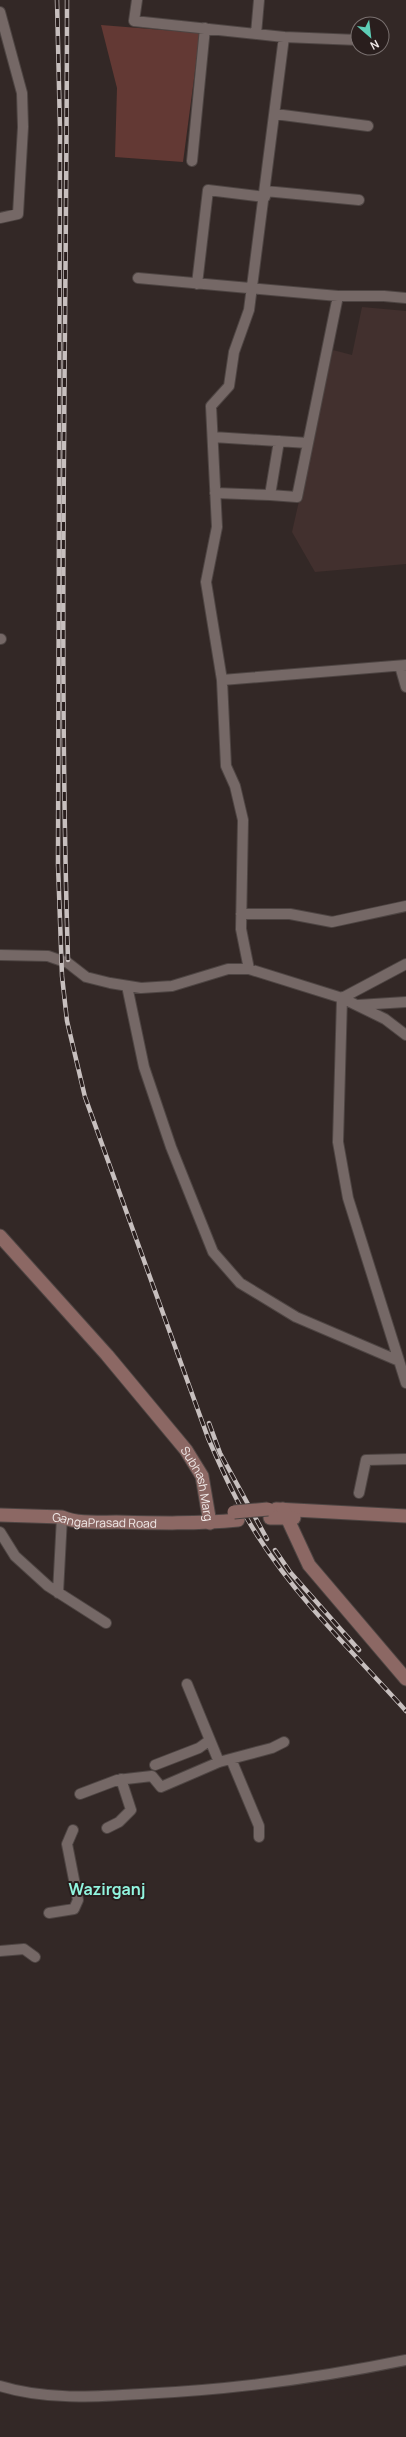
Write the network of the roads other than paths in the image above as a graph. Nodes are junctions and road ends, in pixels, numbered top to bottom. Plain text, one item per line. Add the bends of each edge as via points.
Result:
1 (137, 0) edge
2 (259, 0) edge
3 (0, 12) edge
4 (205, 28) junction
5 (256, 34) junction
6 (284, 37) junction
7 (350, 40) edge
8 (275, 114) junction
9 (368, 126) dead end
10 (192, 161) dead end
11 (265, 194) junction
12 (359, 200) dead end
13 (0, 218) edge
14 (138, 278) dead end
15 (197, 284) junction
16 (252, 289) junction
17 (338, 296) junction
18 (406, 298) edge
19 (212, 437) junction
20 (279, 441) junction
21 (308, 443) junction
22 (215, 493) junction
23 (270, 495) junction
24 (403, 666) edge
25 (222, 680) junction
26 (406, 686) edge
27 (406, 906) edge
28 (241, 914) junction
29 (0, 955) edge
30 (406, 964) edge
31 (249, 969) junction
32 (127, 986) junction
33 (342, 998) junction
34 (406, 1002) edge
35 (356, 1005) junction
36 (406, 1035) edge
37 (0, 1236) edge
38 (398, 1361) junction
39 (406, 1383) edge
40 (406, 1459) edge
41 (359, 1493) dead end
42 (285, 1514) junction
43 (0, 1515) edge
44 (406, 1516) edge
45 (62, 1517) junction
46 (209, 1520) junction
47 (406, 1524) edge
48 (0, 1532) edge
49 (58, 1592) junction
50 (106, 1623) dead end
51 (406, 1679) edge
52 (187, 1684) dead end
53 (210, 1740) junction
54 (284, 1742) dead end
55 (231, 1759) junction
56 (219, 1762) junction
57 (155, 1765) dead end
58 (121, 1779) junction
59 (80, 1794) dead end
60 (107, 1828) dead end
61 (73, 1830) dead end
62 (259, 1837) dead end
63 (49, 1913) dead end
64 (0, 1951) edge
65 (35, 1957) dead end
66 (406, 2360) edge
67 (0, 2386) edge

1 - 4 street via 134,21
2 - 5 street
3 - 13 street via 22,93 23,127 18,214
4 - 5 street
4 - 10 street
5 - 6 street
6 - 7 street
6 - 8 street
8 - 9 street
8 - 11 street
11 - 12 street
11 - 15 street via 208,190
11 - 16 street
14 - 15 street
15 - 16 street
16 - 17 street
16 - 19 street via 249,310 234,352 229,386 211,406
17 - 18 street
17 - 21 street
19 - 20 street
19 - 22 street
20 - 21 street
20 - 23 street
21 - 23 street via 297,497
22 - 23 street
22 - 25 street via 217,527 206,582
24 - 25 street
24 - 26 street
25 - 28 street via 226,766 235,786 243,820
27 - 28 street via 332,922 290,914
28 - 31 street via 241,929
29 - 32 street via 48,956 68,963 86,976
30 - 33 street
31 - 32 street via 228,969 172,986
31 - 33 street
32 - 38 street via 144,1067 171,1147 213,1252 240,1283 296,1318
33 - 35 street
33 - 38 street via 338,1142 348,1198
34 - 35 street
35 - 36 street via 385,1019
37 - 46 main road, Subhash Marg via 107,1356 186,1450 202,1476
38 - 39 street
40 - 41 street via 366,1460
42 - 44 main road
42 - 46 main road, Subhash Marg via 269,1513
42 - 47 main road
42 - 51 main road via 309,1565
43 - 45 main road, GangaPrasad Road
45 - 46 main road, GangaPrasad Road via 78,1521
45 - 49 street
48 - 49 street via 15,1556
49 - 50 street
52 - 53 street
53 - 56 street
53 - 57 street via 199,1748
54 - 55 street via 272,1748
55 - 56 street
55 - 62 street via 259,1826
56 - 58 street via 161,1787 152,1776
58 - 59 street
58 - 60 street via 131,1810 119,1822
61 - 63 street via 67,1844 78,1900 74,1909
64 - 65 street via 24,1949
66 - 67 street via 333,2375 186,2392 94,2397 25,2394

